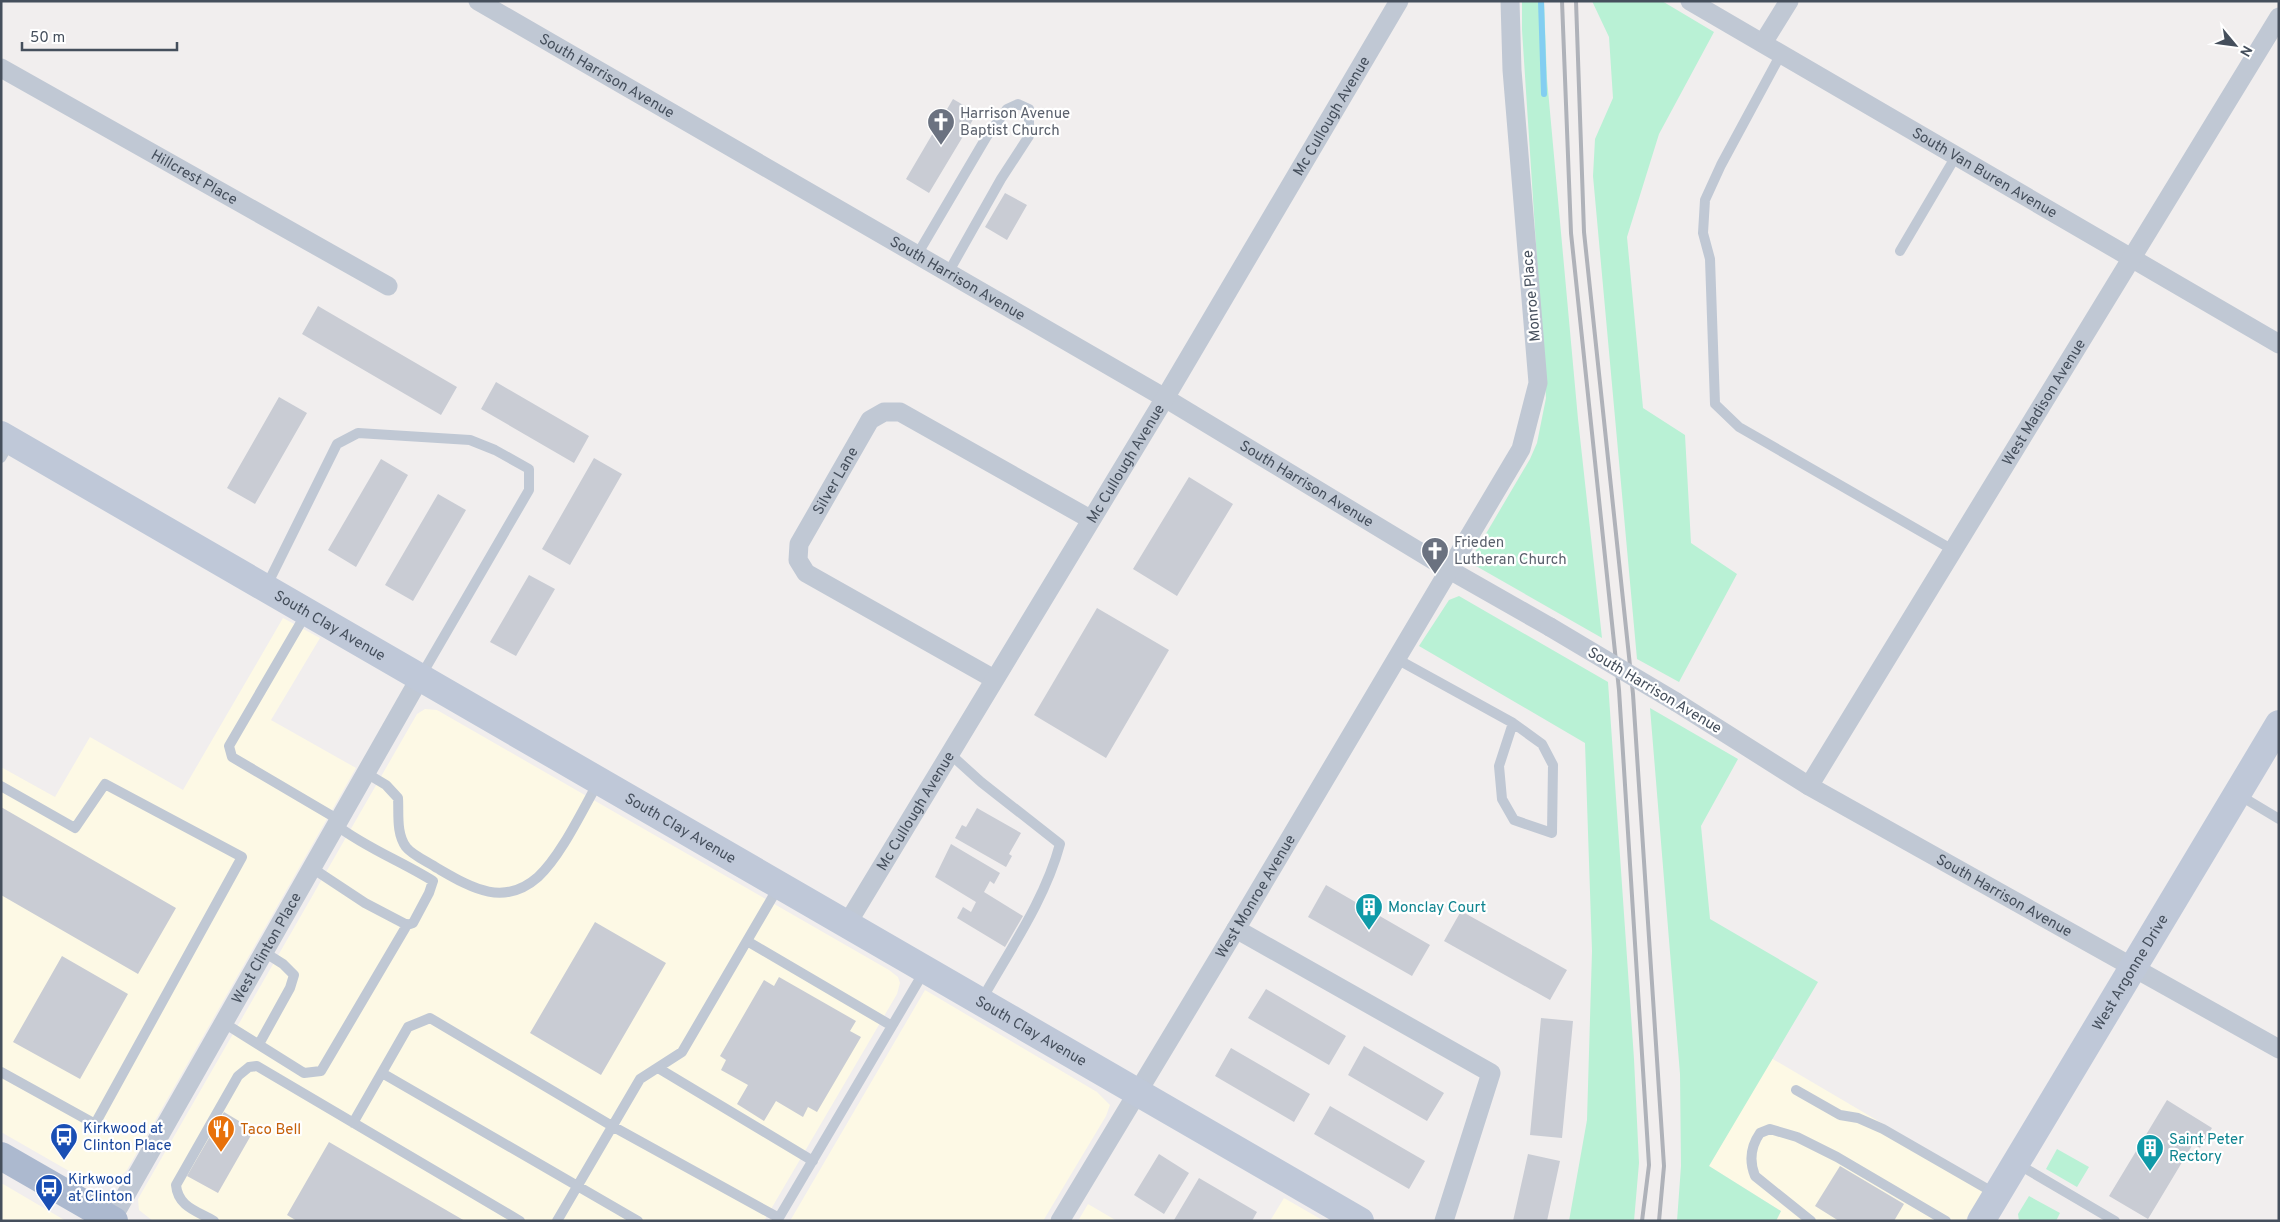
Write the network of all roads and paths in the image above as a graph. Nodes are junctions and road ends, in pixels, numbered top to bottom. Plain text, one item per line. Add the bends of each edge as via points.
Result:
1 (478, 1) edge
2 (1399, 1) edge
3 (1510, 1) edge
4 (1690, 1) edge
5 (1789, 1) edge
6 (2279, 17) edge
7 (1763, 43) junction
8 (1781, 54) junction
9 (1, 68) edge
10 (1956, 156) junction
11 (1900, 251) dead end
12 (917, 255) junction
13 (2131, 259) junction
14 (948, 273) junction
15 (388, 286) dead end
16 (2279, 344) edge
17 (1165, 398) junction
18 (5, 445) edge
19 (1090, 519) junction
20 (1953, 550) junction
21 (1448, 569) junction
22 (266, 587) junction
23 (307, 611) junction
24 (1395, 658) junction
25 (421, 676) junction
26 (994, 679) junction
27 (1513, 723) junction
28 (2279, 724) edge
29 (949, 753) junction
30 (366, 773) junction
31 (599, 780) junction
32 (1, 786) edge
33 (1809, 786) junction
34 (2237, 794) junction
35 (2279, 819) edge
36 (338, 823) junction
37 (312, 868) junction
38 (780, 885) junction
39 (847, 924) junction
40 (407, 925) junction
41 (1236, 929) junction
42 (747, 941) junction
43 (264, 952) junction
44 (2135, 967) junction
45 (926, 969) junction
46 (981, 1001) junction
47 (224, 1023) junction
48 (892, 1026) junction
49 (259, 1044) junction
50 (2279, 1050) edge
51 (658, 1068) junction
52 (1, 1072) edge
53 (382, 1072) junction
54 (1137, 1090) junction
55 (1796, 1090) dead end
56 (354, 1123) junction
57 (612, 1126) junction
58 (1, 1156) edge
59 (812, 1161) junction
60 (2016, 1163) junction
61 (577, 1185) junction
62 (1997, 1194) junction
63 (778, 1219) edge
64 (113, 1220) edge
65 (214, 1221) edge
66 (520, 1221) edge
67 (557, 1221) edge
68 (638, 1221) edge
69 (1060, 1221) edge
70 (1360, 1221) edge
71 (1444, 1221) edge
72 (1811, 1221) edge
73 (1946, 1221) edge
74 (1981, 1221) edge
75 (2115, 1221) edge

1 - 12 street, South Harrison Avenue
2 - 17 street, Mc Cullough Avenue
3 - 21 street, Monroe Place via 1512,70 1538,383 1521,449
4 - 7 street, South Van Buren Avenue
5 - 7 street
6 - 13 street, West Madison Avenue
7 - 8 street, South Van Buren Avenue
8 - 10 street, South Van Buren Avenue
8 - 20 lane via 1705,200 1703,233 1710,259 1715,404 1739,427
9 - 15 street, Hillcrest Place
10 - 11 lane
10 - 13 street, South Van Buren Avenue
12 - 14 street, South Harrison Avenue
12 - 14 lane via 987,136 1007,109 1018,104 1029,109 1029,136
13 - 16 street, South Van Buren Avenue
13 - 20 street, West Madison Avenue
14 - 17 street, South Harrison Avenue
17 - 19 street, Mc Cullough Avenue
17 - 21 street, South Harrison Avenue
18 - 22 street, South Clay Avenue
19 - 26 street, Mc Cullough Avenue
19 - 26 street, Silver Lane via 900,412 884,412 870,420 799,544 798,560 806,573
20 - 33 street, West Madison Avenue
21 - 24 street, West Monroe Avenue
21 - 33 street, South Harrison Avenue, bridge via 1676,702
22 - 23 street, South Clay Avenue
22 - 25 lane via 336,444 358,433 470,440 530,469 528,490
23 - 25 street, South Clay Avenue
23 - 36 lane via 229,746 232,757
24 - 27 lane
24 - 41 street, West Monroe Avenue
25 - 30 street, West Clinton Place
25 - 31 street, South Clay Avenue
26 - 29 street, Mc Cullough Avenue
27 - 27 lane via 1542,744 1553,765 1552,833 1514,820 1502,800 1499,766
28 - 34 street, West Argonne Drive
29 - 39 street, Mc Cullough Avenue
29 - 46 lane via 1060,844 1038,900
30 - 31 lane via 386,784 398,798 398,824 406,848 463,883 480,891 495,893 511,892 538,877 557,852
30 - 36 street, West Clinton Place
31 - 38 street, South Clay Avenue
32 - 52 lane via 76,828 105,784 242,857 95,1124
33 - 44 street, South Harrison Avenue
34 - 35 lane
34 - 44 street, West Argonne Drive
36 - 37 street, West Clinton Place
36 - 40 lane via 354,839 433,881 413,923
37 - 40 lane
37 - 43 street, West Clinton Place
38 - 39 street, South Clay Avenue
38 - 42 lane
39 - 45 street, South Clay Avenue
40 - 49 lane via 321,1071 304,1073
41 - 54 street, West Monroe Avenue
41 - 71 street via 1491,1073
42 - 48 lane
42 - 51 lane via 682,1052
43 - 47 street, West Clinton Place
43 - 49 lane via 294,975
44 - 50 street, South Harrison Avenue
44 - 60 street, West Argonne Drive
45 - 46 street, South Clay Avenue
45 - 48 lane
46 - 54 street, South Clay Avenue
47 - 49 lane
47 - 64 street, West Clinton Place
48 - 59 lane
51 - 57 lane via 640,1079
51 - 59 lane
53 - 56 lane
53 - 57 lane via 408,1027 430,1018
53 - 61 lane
54 - 69 street, West Monroe Avenue
54 - 70 street, South Clay Avenue
55 - 62 lane via 1840,1115 1858,1118 1883,1129
56 - 65 lane via 257,1066 249,1067 238,1076 176,1185 177,1196 182,1202
56 - 66 lane
57 - 61 lane
57 - 63 lane
58 - 64 main road
59 - 63 lane
60 - 62 street, West Argonne Drive
60 - 75 lane
61 - 67 lane
61 - 68 lane
62 - 74 street, West Argonne Drive
72 - 73 lane via 1755,1176 1751,1166 1752,1152 1760,1133 1770,1129 1797,1137

